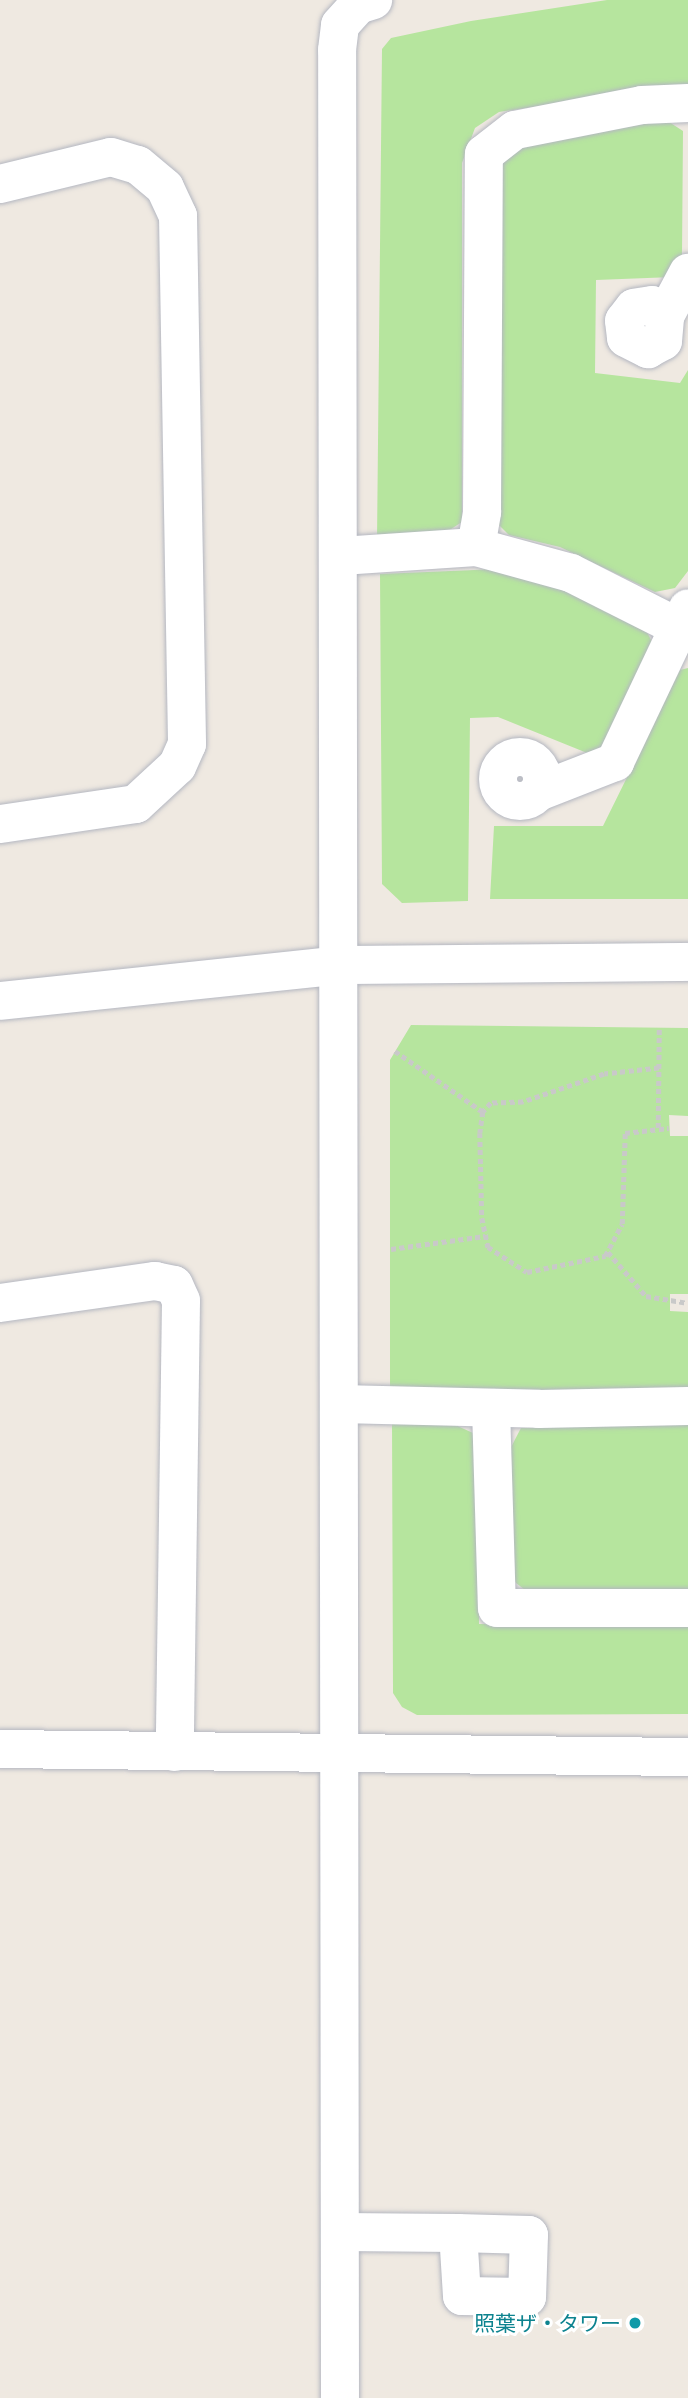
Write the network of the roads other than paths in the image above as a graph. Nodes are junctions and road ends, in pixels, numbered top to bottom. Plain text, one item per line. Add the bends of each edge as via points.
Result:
1 (373, 0) edge
2 (688, 103) edge
3 (0, 184) edge
4 (688, 273) edge
5 (665, 316) dead end
6 (476, 547) junction
7 (341, 556) junction
8 (685, 622) edge
9 (538, 792) dead end
10 (0, 824) edge
11 (688, 962) edge
12 (340, 965) junction
13 (0, 1001) edge
14 (0, 1303) edge
15 (340, 1404) junction
16 (688, 1406) edge
17 (491, 1408) junction
18 (688, 1608) edge
19 (0, 1749) edge
20 (175, 1752) junction
21 (340, 1755) junction
22 (688, 1757) edge
23 (340, 2232) junction
24 (458, 2233) dead end
25 (340, 2398) edge

1 - 7 street via 358,5 340,25 337,50
2 - 6 street via 642,106 515,130 484,155 482,512
3 - 10 street via 111,157 138,165 165,188 178,216 187,744 177,766 136,804
4 - 5 street
6 - 7 street
6 - 8 street via 571,572
7 - 12 street
8 - 9 street via 615,762
11 - 12 street
12 - 13 street
12 - 15 street
14 - 20 street via 155,1281 174,1285 181,1301
15 - 17 street
15 - 21 street
16 - 17 street
17 - 18 street via 498,1608
19 - 20 street
20 - 21 street
21 - 22 street
21 - 23 street
23 - 24 street
23 - 25 street

